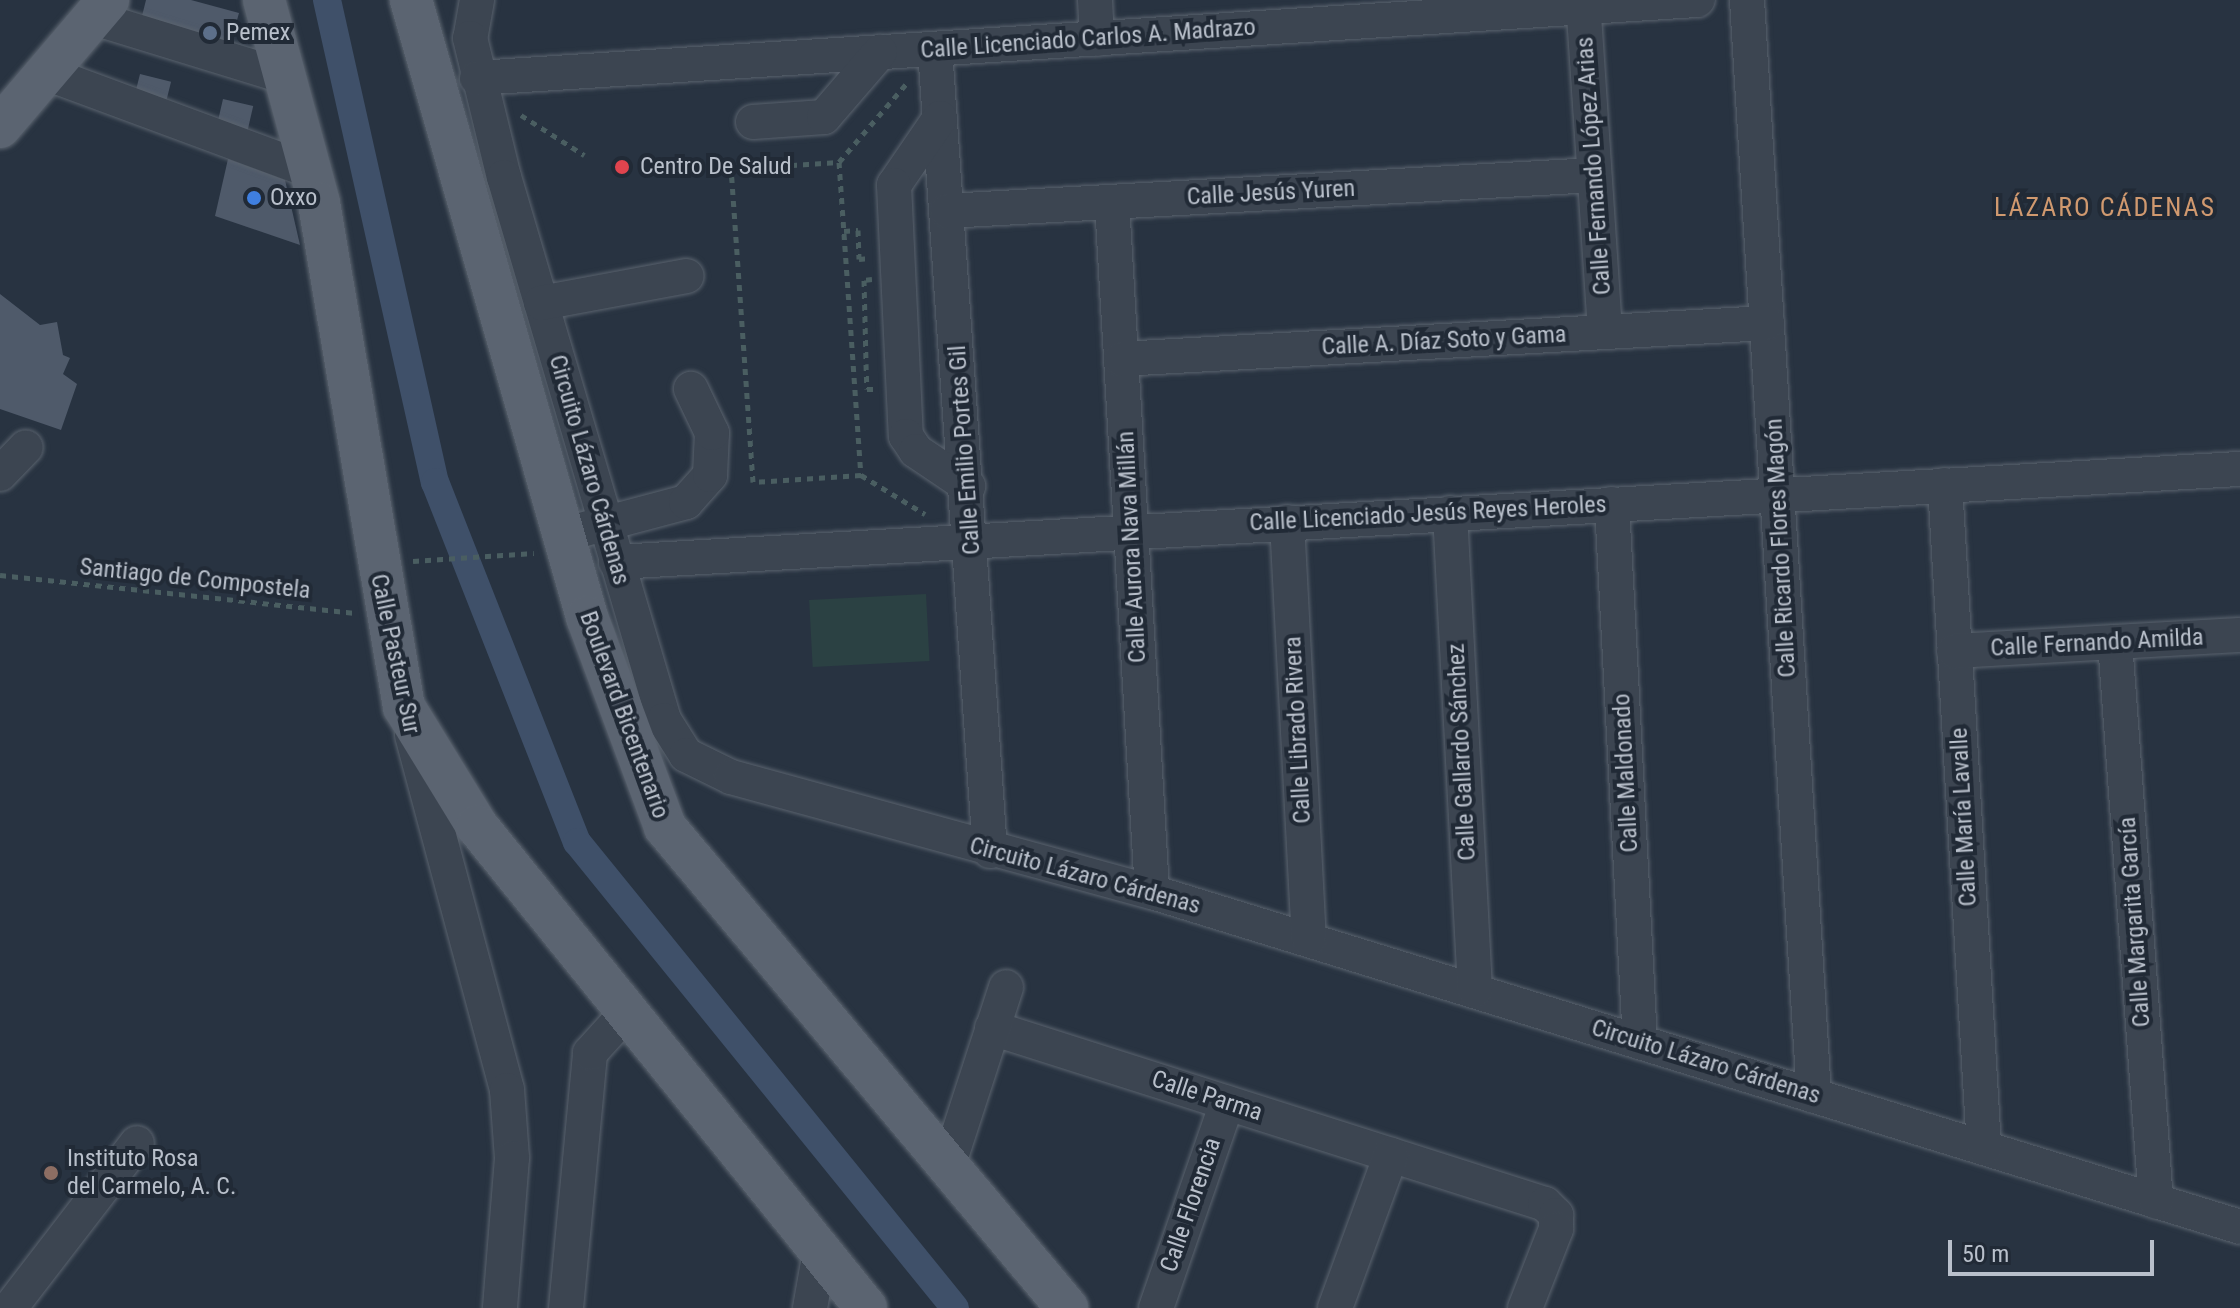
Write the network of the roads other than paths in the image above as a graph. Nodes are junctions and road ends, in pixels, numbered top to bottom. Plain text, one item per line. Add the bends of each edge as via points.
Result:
1 (264, 0) edge
2 (1095, 0) edge
3 (1698, 0) edge
4 (1747, 0) edge
5 (1583, 3) edge
6 (101, 9) edge
7 (474, 11) edge
8 (416, 15) edge
9 (1097, 39) junction
10 (935, 49) junction
11 (880, 52) junction
12 (46, 73) junction
13 (286, 77) junction
14 (433, 77) junction
15 (477, 78) junction
16 (940, 118) junction
17 (753, 122) dead end
18 (0, 127) edge
19 (311, 171) junction
20 (1594, 175) junction
21 (504, 177) junction
22 (1112, 202) junction
23 (947, 211) junction
24 (687, 276) dead end
25 (541, 303) junction
26 (1767, 323) junction
27 (1605, 331) junction
28 (1121, 359) junction
29 (691, 389) dead end
30 (26, 447) dead end
31 (2240, 469) edge
32 (0, 474) edge
33 (1945, 485) junction
34 (968, 486) junction
35 (1777, 495) junction
36 (1612, 504) junction
37 (1450, 513) junction
38 (1287, 522) junction
39 (604, 525) junction
40 (1131, 531) junction
41 (561, 534) junction
42 (972, 540) junction
43 (616, 562) junction
44 (2240, 635) edge
45 (2115, 642) junction
46 (1954, 651) junction
47 (404, 707) junction
48 (990, 851) junction
49 (1152, 892) junction
50 (1309, 939) junction
51 (1006, 987) dead end
52 (1475, 990) junction
53 (629, 1010) junction
54 (992, 1028) junction
55 (1640, 1042) junction
56 (1814, 1096) junction
57 (1227, 1103) junction
58 (137, 1143) dead end
59 (1984, 1148) junction
60 (1391, 1155) junction
61 (948, 1166) junction
62 (2156, 1201) junction
63 (2240, 1227) edge
64 (820, 1251) junction
65 (10, 1308) edge
66 (500, 1308) edge
67 (566, 1308) edge
68 (810, 1308) edge
69 (866, 1308) edge
70 (1067, 1308) edge
71 (1156, 1308) edge
72 (1335, 1308) edge
73 (1525, 1308) edge

1 - 13 main road, Calle Pasteur Sur
2 - 9 street
3 - 5 street, Calle Licenciado Carlos A. Madrazo
4 - 26 street, Calle Ricardo Flores Magón
5 - 9 street, Calle Licenciado Carlos A. Madrazo
5 - 20 street, Calle Fernando López Arias
6 - 12 main road
6 - 13 street
7 - 8 street via 442,33
7 - 15 street, Circuito Lázaro Cárdenas
8 - 14 main road, Boulevard Bicentenario
9 - 10 street, Calle Licenciado Carlos A. Madrazo
10 - 11 street, Calle Licenciado Carlos A. Madrazo
10 - 16 street, Calle Emilio Portes Gil
11 - 15 street, Calle Licenciado Carlos A. Madrazo
11 - 17 street via 824,117
12 - 18 main road
12 - 19 street
13 - 19 main road, Calle Pasteur Sur
14 - 21 street via 485,161
14 - 41 main road, Boulevard Bicentenario
15 - 21 street, Circuito Lázaro Cárdenas
16 - 23 street, Calle Emilio Portes Gil
16 - 34 street via 894,185 906,436 916,451
19 - 47 main road, Calle Pasteur Sur
20 - 22 street, Calle Jesús Yuren
20 - 27 street, Calle Fernando López Arias
21 - 25 street, Circuito Lázaro Cárdenas
22 - 23 street, Calle Jesús Yuren
22 - 28 street, Calle Aurora Nava Millán
23 - 34 street, Calle Emilio Portes Gil
24 - 25 street
25 - 39 street, Circuito Lázaro Cárdenas
26 - 27 street, Calle A. Díaz Soto y Gama
26 - 35 street, Calle Ricardo Flores Magón
27 - 28 street, Calle A. Díaz Soto y Gama
28 - 40 street, Calle Aurora Nava Millán
29 - 39 street via 712,433 710,475 686,502
30 - 32 street
31 - 33 street, Calle Licenciado Jesús Reyes Heroles
33 - 35 street, Calle Licenciado Jesús Reyes Heroles
33 - 46 street, Calle María Lavalle
34 - 42 street, Calle Emilio Portes Gil
35 - 36 street, Calle Licenciado Jesús Reyes Heroles
35 - 56 street, Calle Ricardo Flores Magón
36 - 37 street, Calle Licenciado Jesús Reyes Heroles
36 - 55 street, Calle Maldonado
37 - 38 street, Calle Licenciado Jesús Reyes Heroles
37 - 52 street, Calle Gallardo Sánchez
38 - 40 street, Calle Licenciado Jesús Reyes Heroles
38 - 50 street, Calle Librado Rivera
39 - 41 street
39 - 43 street, Circuito Lázaro Cárdenas
40 - 42 street, Calle Licenciado Jesús Reyes Heroles
40 - 49 street, Calle Aurora Nava Millán
41 - 61 main road, Boulevard Bicentenario via 665,827
42 - 43 street, Calle Licenciado Jesús Reyes Heroles
42 - 48 street, Calle Emilio Portes Gil
43 - 48 street, Circuito Lázaro Cárdenas via 664,720 686,755 731,777
44 - 45 street, Calle Fernando Amilda
45 - 46 street, Calle Fernando Amilda
45 - 62 street, Calle Margarita García
46 - 59 street, Calle María Lavalle
47 - 53 main road via 477,826
47 - 66 street, Calle Pasteur Sur via 507,1090 512,1158
48 - 49 street, Circuito Lázaro Cárdenas
49 - 50 street, Circuito Lázaro Cárdenas
50 - 52 street, Circuito Lázaro Cárdenas
51 - 54 street
52 - 55 street, Circuito Lázaro Cárdenas
53 - 64 main road
53 - 67 street via 590,1053
54 - 57 street, Calle Parma
54 - 61 street
55 - 56 street, Circuito Lázaro Cárdenas
56 - 59 street, Circuito Lázaro Cárdenas
57 - 60 street, Calle Parma
57 - 71 street, Calle Florencia
58 - 65 street
59 - 62 street, Circuito Lázaro Cárdenas
60 - 72 street
60 - 73 street, Calle Parma via 1545,1204 1556,1215
61 - 70 main road, Boulevard Bicentenario
62 - 63 street, Circuito Lázaro Cárdenas
64 - 68 street
64 - 69 main road

